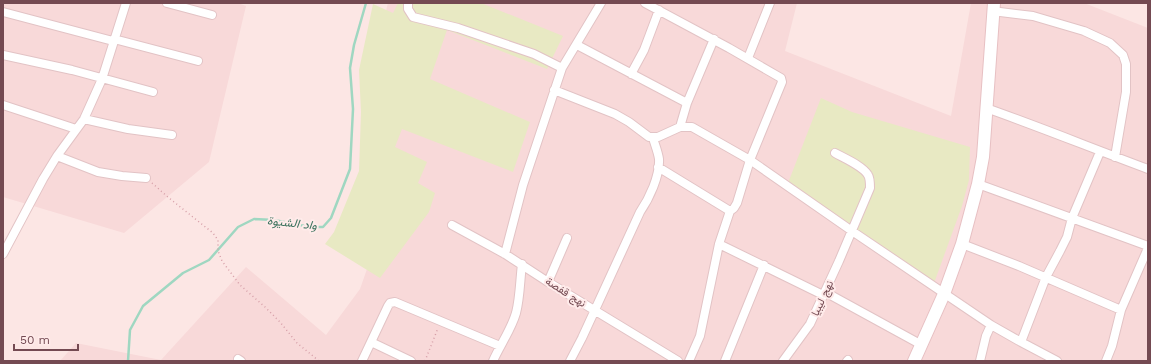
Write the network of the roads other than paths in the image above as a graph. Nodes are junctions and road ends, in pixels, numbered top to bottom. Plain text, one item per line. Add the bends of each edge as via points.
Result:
1 (5, 3) edge
2 (126, 3) edge
3 (167, 3) edge
4 (408, 3) edge
5 (601, 3) edge
6 (645, 3) edge
7 (770, 3) edge
8 (993, 7) edge
9 (659, 10) junction
10 (3, 12) edge
11 (212, 15) dead end
12 (714, 39) junction
13 (113, 40) junction
14 (577, 45) junction
15 (3, 55) edge
16 (748, 58) junction
17 (198, 61) dead end
18 (562, 68) junction
19 (631, 74) junction
20 (102, 79) junction
21 (554, 90) junction
22 (153, 92) dead end
23 (687, 104) junction
24 (3, 105) edge
25 (986, 108) junction
26 (84, 119) junction
27 (680, 127) junction
28 (76, 129) junction
29 (172, 135) dead end
30 (653, 138) junction
31 (1100, 152) junction
32 (835, 153) dead end
33 (57, 156) junction
34 (1115, 157) junction
35 (750, 160) junction
36 (658, 167) junction
37 (1148, 169) edge
38 (146, 178) road end
39 (978, 184) junction
40 (730, 212) junction
41 (1072, 218) junction
42 (452, 225) dead end
43 (852, 231) junction
44 (567, 238) dead end
45 (720, 244) junction
46 (962, 244) junction
47 (1148, 247) edge
48 (3, 254) edge
49 (505, 254) junction
50 (522, 264) junction
51 (764, 265) junction
52 (1046, 277) junction
53 (548, 282) junction
54 (824, 294) junction
55 (944, 294) junction
56 (596, 310) junction
57 (1121, 310) junction
58 (991, 325) junction
59 (371, 342) junction
60 (1021, 342) junction
61 (920, 344) junction
62 (500, 346) junction
63 (1046, 358) edge
64 (362, 361) edge
65 (411, 361) edge
66 (493, 361) edge
67 (570, 361) edge
68 (678, 361) edge
69 (689, 361) edge
70 (725, 361) edge
71 (784, 361) edge
72 (914, 361) edge
73 (980, 361) edge
74 (1057, 361) edge
75 (1106, 361) edge

1 - 10 street
2 - 13 street
3 - 11 street
4 - 18 street via 408,9 414,17 458,28 534,54
5 - 14 street
6 - 9 street
7 - 16 street
8 - 25 main road
8 - 34 street via 1084,31 1110,43 1123,54 1126,64 1126,92
9 - 12 street
9 - 19 street via 644,50
10 - 13 street
12 - 16 street
12 - 23 street
13 - 17 street
13 - 20 street
14 - 18 street
14 - 19 street
15 - 20 street
16 - 35 street via 781,78 782,82
18 - 21 street
19 - 23 street
20 - 22 street
20 - 26 street
21 - 30 street via 615,114
21 - 49 street via 523,186
23 - 27 street
24 - 28 street
25 - 31 street via 1042,127
25 - 39 main road via 983,157
26 - 28 street
26 - 29 street
27 - 30 street
27 - 35 street via 692,127
28 - 33 street
30 - 36 street via 658,155
31 - 34 street
31 - 41 street
32 - 43 street, نهج ليبيا via 863,169 870,182 870,188
33 - 38 street via 98,172
33 - 48 street
34 - 37 street
35 - 40 street via 737,203
35 - 43 street
36 - 40 street
36 - 56 street via 648,201 640,212
39 - 41 street
39 - 46 main road
40 - 45 street
41 - 47 street
41 - 52 street via 1067,237
42 - 49 street, نهج قفصة
43 - 54 street, نهج ليبيا
43 - 55 street
44 - 53 street
45 - 51 street
45 - 69 street via 699,339
46 - 52 street
46 - 55 main road
47 - 57 street
49 - 50 street, نهج قفصة
50 - 53 street, نهج قفصة
50 - 62 street via 516,315
51 - 54 street
51 - 70 street
52 - 57 street
52 - 60 street
53 - 56 street, نهج قفصة
54 - 61 street
54 - 71 street, نهج ليبيا via 810,324
55 - 58 street
55 - 61 main road
56 - 67 street
56 - 68 street, نهج قفصة
57 - 75 street
58 - 60 street
58 - 73 street
59 - 62 street via 390,303 395,302
59 - 64 street
59 - 65 street
60 - 63 street
61 - 72 main road
62 - 66 street
63 - 74 street

